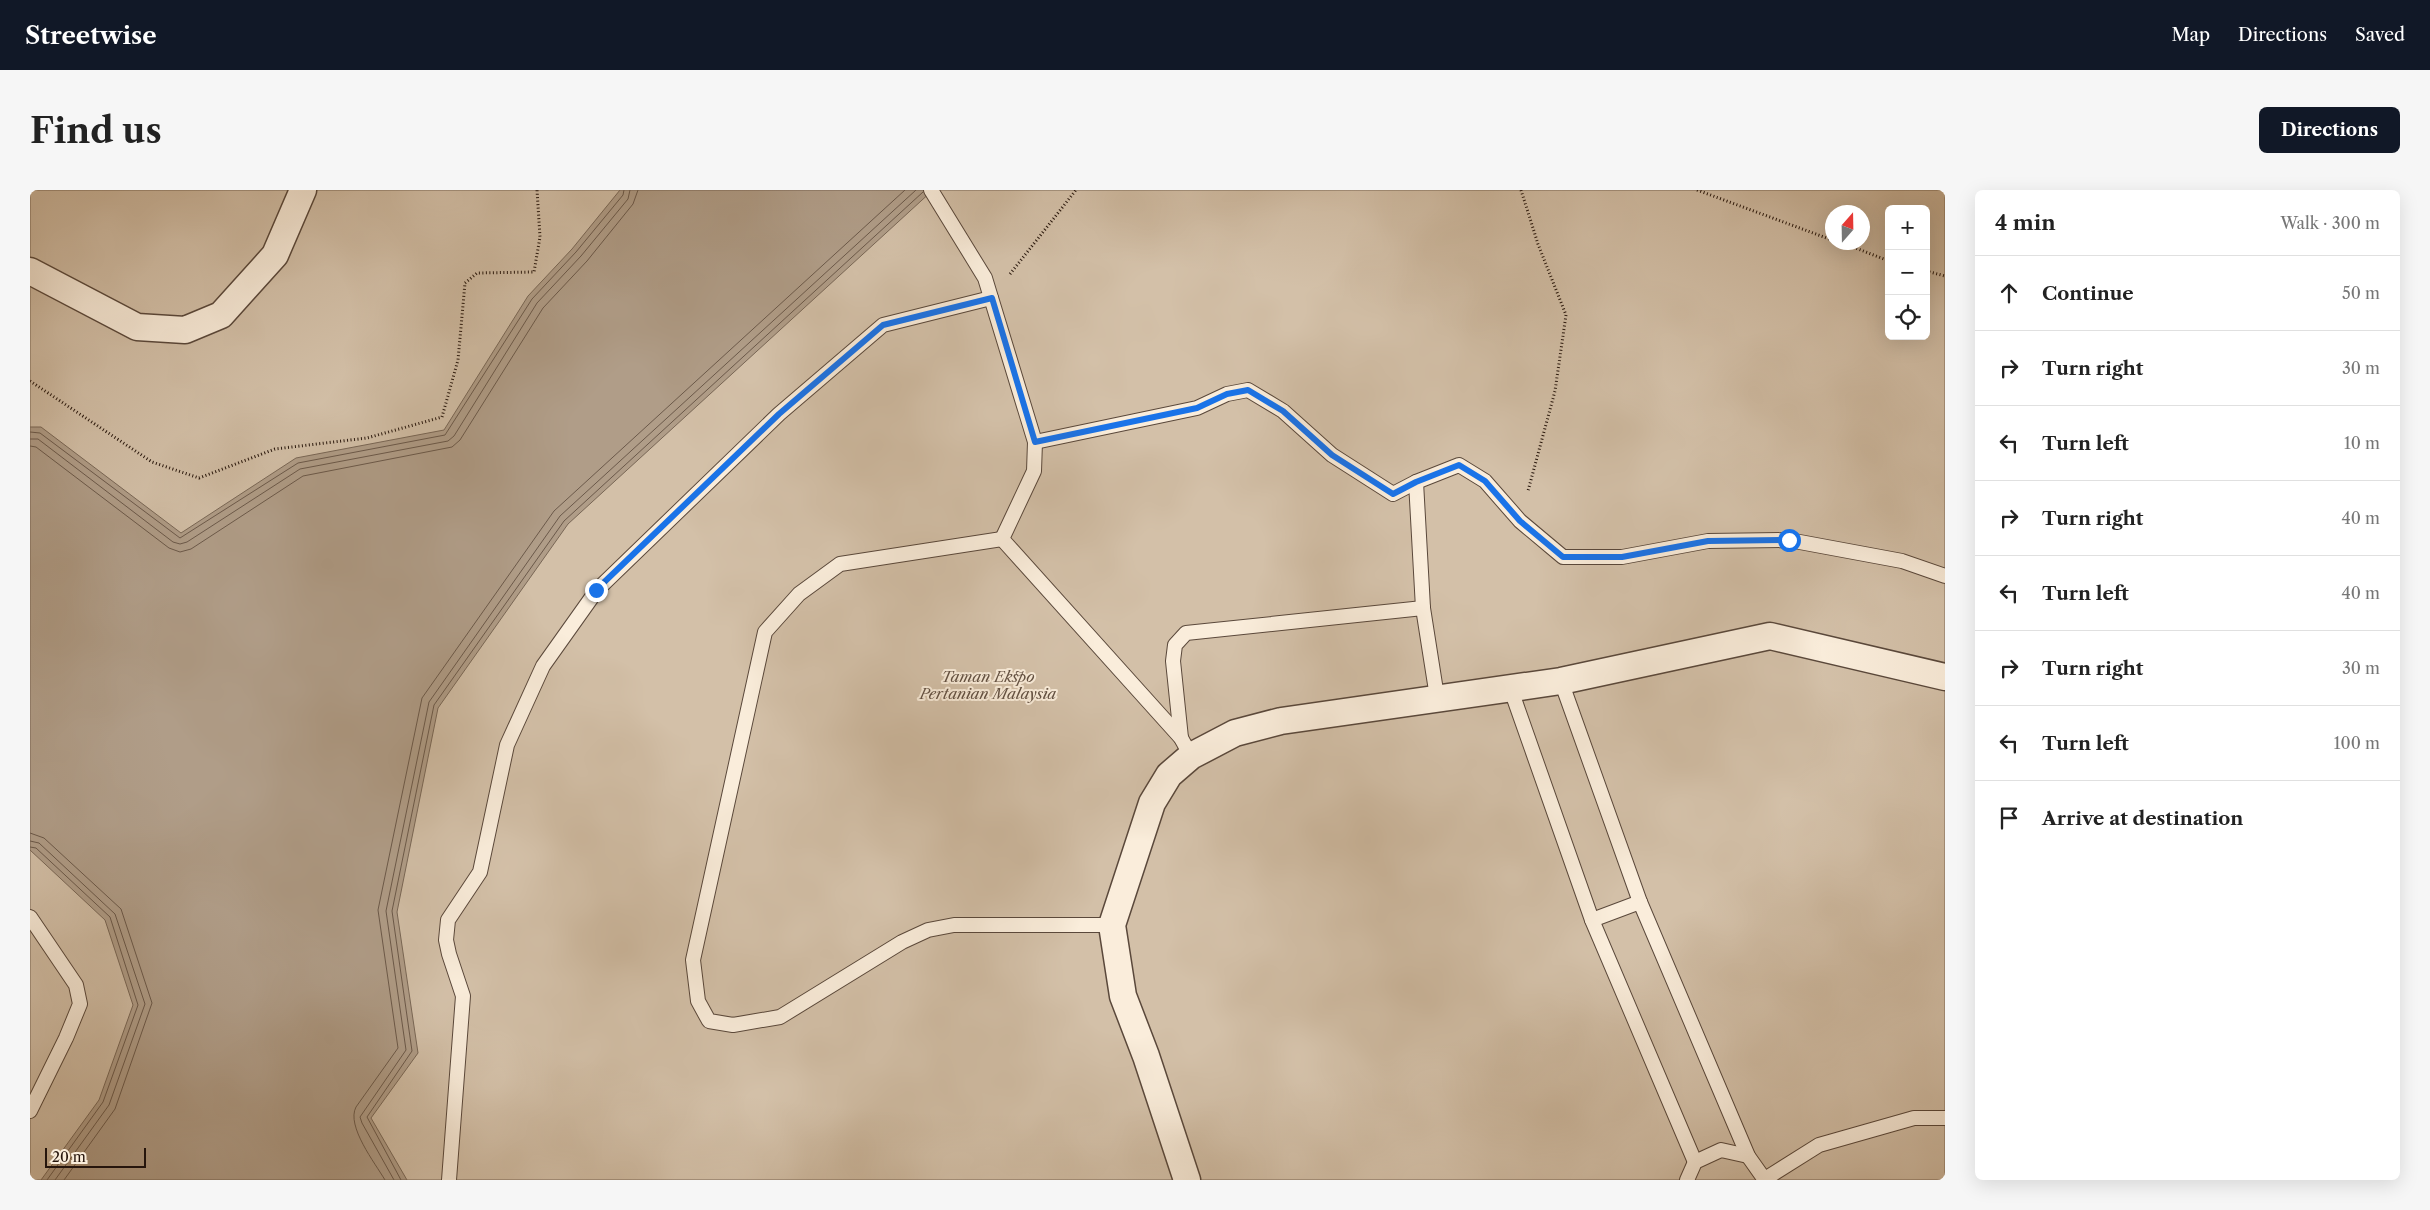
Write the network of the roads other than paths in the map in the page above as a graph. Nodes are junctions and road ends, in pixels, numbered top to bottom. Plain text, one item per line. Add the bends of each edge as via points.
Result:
1 (303, 190) edge
2 (931, 190) edge
3 (30, 271) edge
4 (992, 298) junction
5 (1035, 442) junction
6 (1416, 482) junction
7 (1002, 539) junction
8 (1945, 576) edge
9 (1423, 608) junction
10 (1945, 677) edge
11 (1561, 681) junction
12 (1510, 688) junction
13 (1437, 697) junction
14 (1186, 747) junction
15 (1640, 902) junction
16 (30, 916) edge
17 (1592, 920) junction
18 (1112, 925) junction
19 (30, 1111) edge
20 (1945, 1118) edge
21 (1748, 1156) junction
22 (1695, 1162) junction
23 (450, 1180) edge
24 (1187, 1180) edge
25 (1687, 1180) edge
26 (1765, 1180) edge

1 - 3 street via 275,255 220,315 185,330 137,327
2 - 4 lane via 985,278
4 - 5 lane
4 - 23 lane via 883,325 779,414 596,590 544,666 507,745 480,872 448,920 446,940 463,996
5 - 6 lane via 1197,408 1227,394 1248,390 1283,411 1332,455 1393,494
5 - 7 lane via 1034,471
6 - 8 lane via 1459,465 1485,481 1520,521 1563,557 1622,557 1708,541 1789,540 1902,561
6 - 9 lane
7 - 14 lane
7 - 18 lane via 840,564 799,594 765,632 693,960 698,1002 709,1021 733,1025 770,1019 780,1017 902,942 928,930 954,925
9 - 13 lane
9 - 14 lane via 1186,633 1175,645 1173,661
10 - 11 street via 1770,636
11 - 12 street
11 - 15 lane
12 - 13 street
12 - 17 lane
13 - 14 street via 1281,721
14 - 18 street via 1152,803
15 - 17 lane
15 - 21 lane
16 - 19 lane via 76,985 80,1004
17 - 22 lane
18 - 24 street via 1124,996
20 - 26 lane via 1914,1118 1820,1145
21 - 22 lane via 1721,1150
21 - 26 lane
22 - 25 lane

